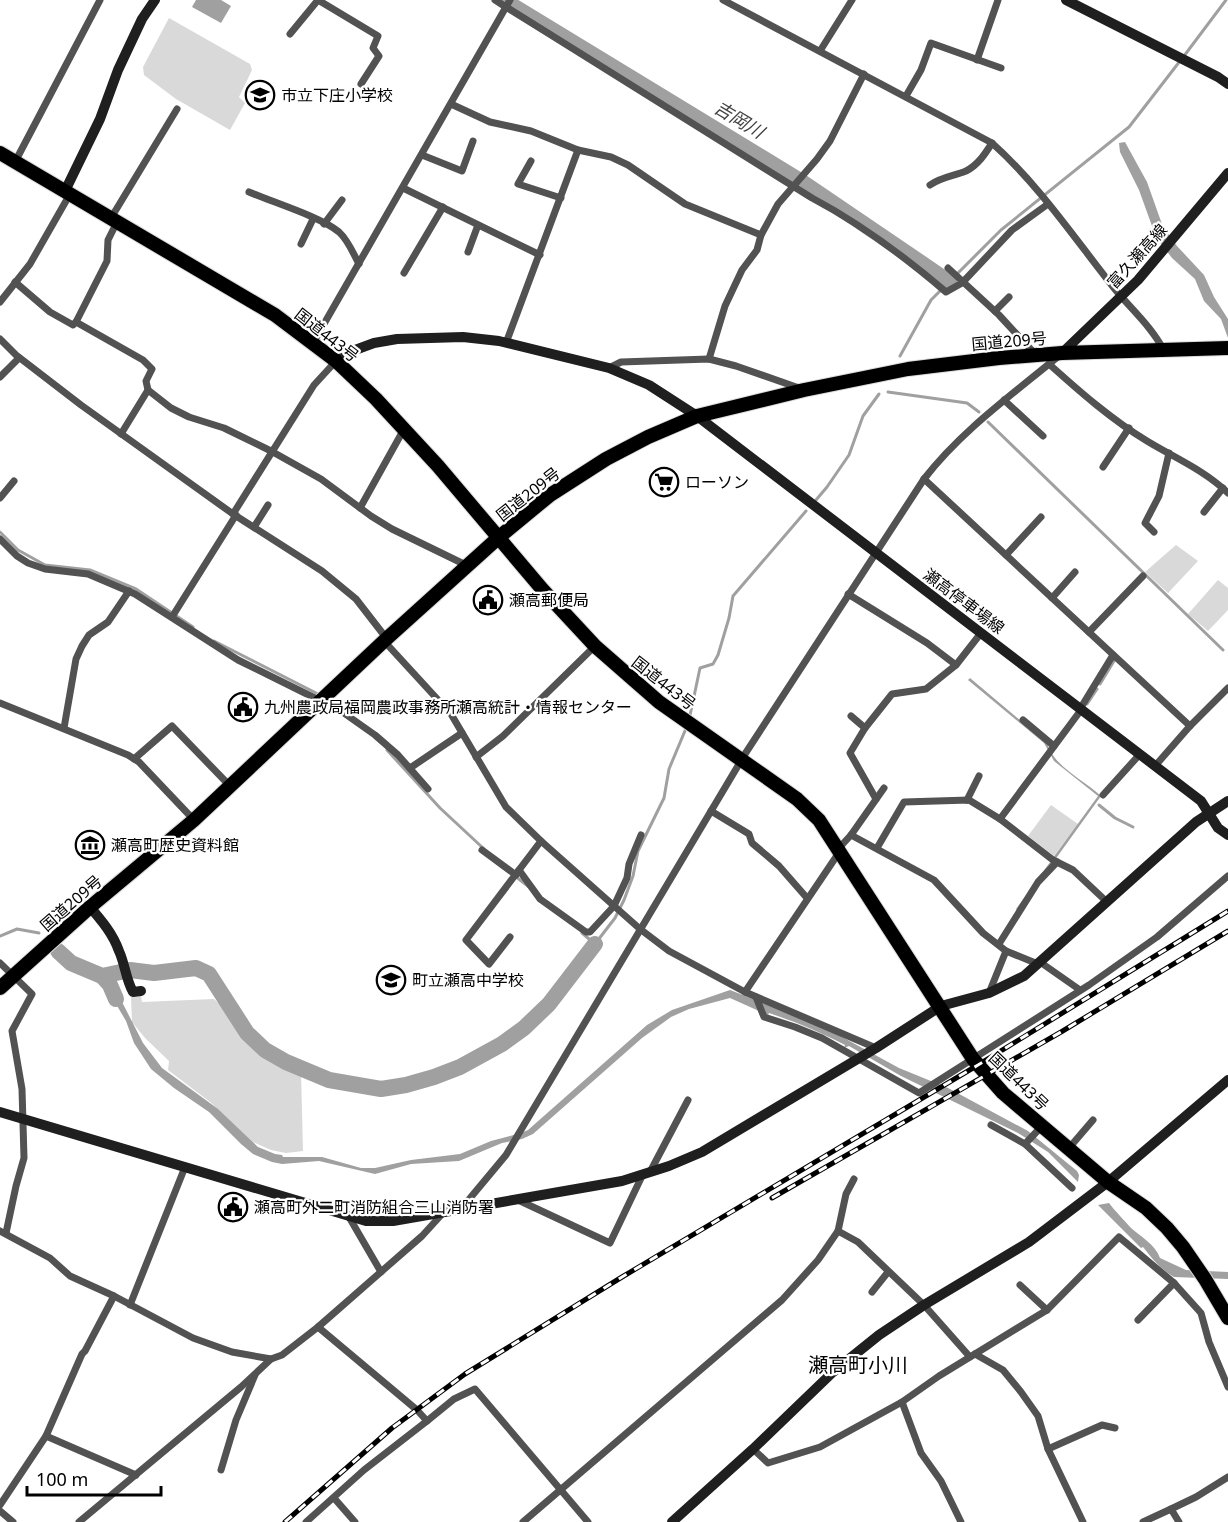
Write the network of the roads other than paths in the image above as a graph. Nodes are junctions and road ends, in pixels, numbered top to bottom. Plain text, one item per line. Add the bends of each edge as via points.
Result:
1 (100, 0) edge
2 (155, 0) edge
3 (318, 0) edge
4 (495, 0) edge
5 (723, 0) edge
6 (852, 0) edge
7 (998, 0) edge
8 (1066, 0) edge
9 (508, 3) edge
10 (290, 34) dead end
11 (820, 51) junction
12 (977, 60) junction
13 (1001, 68) dead end
14 (864, 74) junction
15 (361, 84) dead end
16 (1228, 84) edge
17 (906, 96) junction
18 (451, 104) junction
19 (177, 109) dead end
20 (473, 141) dead end
21 (992, 143) junction
22 (579, 150) junction
23 (0, 153) edge
24 (422, 154) junction
25 (531, 161) dead end
26 (15, 162) junction
27 (1228, 174) edge
28 (794, 185) junction
29 (930, 185) dead end
30 (403, 188) junction
31 (67, 192) junction
32 (249, 192) dead end
33 (561, 198) junction
34 (342, 200) dead end
35 (1048, 204) junction
36 (443, 207) junction
37 (313, 219) junction
38 (114, 220) junction
39 (324, 224) junction
40 (478, 225) junction
41 (761, 235) junction
42 (301, 244) dead end
43 (468, 252) dead end
44 (540, 255) junction
45 (359, 264) junction
46 (948, 268) dead end
47 (404, 273) dead end
48 (15, 282) junction
49 (962, 283) junction
50 (1009, 297) dead end
51 (1121, 297) junction
52 (0, 302) edge
53 (995, 311) junction
54 (76, 322) junction
55 (0, 339) edge
56 (313, 343) junction
57 (506, 343) junction
58 (1228, 348) edge
59 (1164, 351) junction
60 (1062, 353) junction
61 (1036, 355) junction
62 (19, 358) junction
63 (709, 359) junction
64 (336, 361) junction
65 (1049, 364) junction
66 (609, 368) junction
67 (0, 377) edge
68 (148, 390) junction
69 (804, 390) junction
70 (1004, 400) junction
71 (697, 416) junction
72 (1129, 428) junction
73 (404, 429) junction
74 (121, 434) junction
75 (1043, 436) dead end
76 (271, 451) junction
77 (1169, 453) junction
78 (1103, 466) dead end
79 (924, 479) junction
80 (14, 481) dead end
81 (1226, 491) edge
82 (0, 498) edge
83 (268, 505) dead end
84 (360, 508) junction
85 (1204, 513) dead end
86 (234, 515) junction
87 (1041, 517) dead end
88 (254, 527) junction
89 (1154, 532) dead end
90 (498, 538) junction
91 (0, 539) edge
92 (875, 553) junction
93 (1006, 555) junction
94 (468, 566) junction
95 (1076, 572) dead end
96 (1143, 576) dead end
97 (129, 591) junction
98 (848, 594) junction
99 (1052, 598) junction
100 (172, 617) junction
101 (1089, 632) junction
102 (981, 633) junction
103 (385, 640) junction
104 (595, 646) junction
105 (1113, 655) junction
106 (956, 665) junction
107 (1228, 688) edge
108 (321, 700) junction
109 (0, 703) edge
110 (1081, 709) junction
111 (851, 716) dead end
112 (1023, 720) dead end
113 (1190, 726) junction
114 (64, 728) junction
115 (865, 728) junction
116 (462, 733) junction
117 (1054, 746) junction
118 (1140, 754) junction
119 (476, 757) junction
120 (134, 759) junction
121 (742, 760) junction
122 (1155, 766) junction
123 (410, 768) junction
124 (979, 776) dead end
125 (230, 786) junction
126 (884, 788) dead end
127 (428, 789) dead end
128 (1103, 795) dead end
129 (876, 799) junction
130 (967, 800) junction
131 (1228, 801) edge
132 (711, 811) junction
133 (1210, 812) junction
134 (1000, 819) junction
135 (195, 820) junction
136 (641, 835) dead end
137 (851, 835) junction
138 (1228, 835) edge
139 (541, 841) junction
140 (877, 848) junction
141 (839, 849) junction
142 (483, 850) dead end
143 (1057, 862) junction
144 (518, 872) junction
145 (1228, 876) edge
146 (807, 898) junction
147 (1107, 902) junction
148 (614, 906) junction
149 (90, 907) junction
150 (640, 930) junction
151 (510, 937) dead end
152 (999, 944) junction
153 (1006, 951) junction
154 (0, 963) edge
155 (1039, 963) junction
156 (13, 976) junction
157 (0, 988) edge
158 (1080, 990) junction
159 (141, 992) dead end
160 (745, 992) junction
161 (989, 994) junction
162 (756, 997) junction
163 (941, 1006) junction
164 (876, 1048) junction
165 (858, 1059) junction
166 (973, 1059) junction
167 (1228, 1080) edge
168 (688, 1100) dead end
169 (0, 1112) edge
170 (22, 1118) junction
171 (1093, 1120) dead end
172 (991, 1125) dead end
173 (1042, 1126) junction
174 (1025, 1144) junction
175 (1069, 1148) junction
176 (185, 1167) junction
177 (647, 1173) junction
178 (854, 1179) dead end
179 (1108, 1182) junction
180 (1072, 1188) dead end
181 (517, 1199) junction
182 (461, 1209) junction
183 (443, 1213) junction
184 (349, 1217) junction
185 (838, 1231) junction
186 (3, 1232) edge
187 (381, 1272) junction
188 (888, 1272) junction
189 (1174, 1283) junction
190 (1020, 1285) dead end
191 (872, 1292) dead end
192 (114, 1296) junction
193 (130, 1305) junction
194 (924, 1305) junction
195 (1047, 1310) junction
196 (1228, 1318) edge
197 (1138, 1320) dead end
198 (318, 1327) junction
199 (972, 1356) junction
200 (271, 1359) junction
201 (256, 1373) junction
202 (1228, 1387) edge
203 (902, 1402) junction
204 (427, 1421) junction
205 (1114, 1428) dead end
206 (46, 1436) junction
207 (753, 1449) junction
208 (1048, 1449) junction
209 (221, 1470) dead end
210 (136, 1474) junction
211 (1228, 1477) edge
212 (561, 1489) junction
213 (334, 1498) junction
214 (0, 1504) edge
215 (1171, 1509) junction
216 (0, 1511) edge
217 (13, 1522) edge
218 (79, 1522) edge
219 (306, 1522) edge
220 (355, 1522) edge
221 (523, 1522) edge
222 (588, 1522) edge
223 (672, 1522) edge
224 (961, 1522) edge
225 (1083, 1522) edge
226 (1143, 1522) edge
227 (1179, 1522) edge

1 - 26 street
2 - 31 street via 118,70
3 - 10 street
3 - 15 street via 378,36 374,48 379,56
4 - 9 street
5 - 11 street
6 - 11 street
7 - 12 street
8 - 16 street
9 - 18 street
9 - 28 street
11 - 14 street
12 - 13 street
12 - 17 street via 931,43
14 - 17 street
14 - 28 street via 830,141
17 - 21 street
18 - 22 street via 490,122 531,131
18 - 24 street
19 - 38 street
20 - 24 street via 462,171
21 - 29 street via 982,159 967,170
21 - 35 street
22 - 33 street
22 - 41 street via 611,157 685,204
23 - 26 highway, 国道443号
24 - 30 street
25 - 33 street via 518,184
26 - 31 highway, 国道443号
27 - 51 street, 富久瀬高線
28 - 41 street
28 - 49 street via 888,245 946,292
30 - 36 street
30 - 45 street
31 - 38 highway, 国道443号
31 - 48 street via 30,264
32 - 37 street
33 - 44 street
34 - 39 street
35 - 49 street via 1012,230
35 - 51 street
36 - 40 street
36 - 47 street
37 - 39 street
37 - 42 street
38 - 54 street via 107,261
38 - 56 highway, 国道443号 via 274,315
39 - 45 street via 339,233
40 - 43 street
40 - 44 street
41 - 63 street via 757,250 742,270 725,306
44 - 57 street
45 - 56 street
46 - 49 street
48 - 52 street
48 - 54 street via 50,312 73,325
49 - 53 street
50 - 53 street
51 - 59 street
51 - 60 street, 富久瀬高線
53 - 61 street
54 - 68 street via 143,360 152,369 146,381
55 - 62 street
56 - 64 highway, 国道443号
57 - 64 street, 瀬高停車場線 via 463,337 397,339 374,343
57 - 66 street, 瀬高停車場線
58 - 59 highway, 国道209号
59 - 60 highway, 国道209号
60 - 61 highway, 国道209号
60 - 65 street
61 - 69 highway, 国道209号 via 908,369
62 - 67 street
62 - 74 street
63 - 66 street via 621,362
63 - 69 street
64 - 73 highway, 国道443号
64 - 76 street via 314,385
65 - 70 street
65 - 72 street
66 - 71 street, 瀬高停車場線 via 649,385
68 - 74 street
68 - 76 street via 180,412
69 - 71 highway, 国道209号
70 - 75 street
70 - 79 street via 943,454
71 - 90 highway, 国道209号 via 606,459 550,495
71 - 92 street, 瀬高停車場線
72 - 77 street
72 - 78 street
73 - 84 street
73 - 90 highway, 国道443号
74 - 86 street
76 - 84 street via 321,479
76 - 86 street
77 - 81 street
77 - 89 street via 1159,496 1145,523
79 - 92 street
79 - 93 street
80 - 82 street
81 - 85 street
83 - 88 street
84 - 94 street via 392,529
86 - 88 street
86 - 100 street
87 - 93 street
88 - 103 street via 322,571 356,599
90 - 94 highway, 国道209号
90 - 104 highway, 国道443号
91 - 97 street via 17,556 45,569 88,574
92 - 98 street
92 - 102 street, 瀬高停車場線
93 - 99 street
94 - 103 highway, 国道209号
95 - 99 street
96 - 101 street
97 - 100 street
97 - 114 street via 108,622 89,635 82,646 76,659
98 - 106 street
98 - 121 street
99 - 101 street
100 - 108 street via 238,660
101 - 105 street
102 - 106 street
102 - 110 street, 瀬高停車場線
103 - 108 highway, 国道209号
103 - 116 street via 451,714
104 - 119 street
104 - 121 highway, 国道443号 via 628,677
105 - 110 street
105 - 113 street
106 - 115 street via 926,689 892,694
107 - 113 street
108 - 123 street via 375,735
108 - 125 highway, 国道209号
109 - 114 street
110 - 117 street
110 - 118 street, 瀬高停車場線
111 - 115 street
112 - 117 street
113 - 122 street
114 - 120 street
115 - 129 street via 850,753
116 - 119 street
116 - 123 street
117 - 134 street
118 - 122 street, 瀬高停車場線
118 - 128 street
119 - 139 street via 506,807
120 - 125 street via 172,726
120 - 135 street
121 - 132 street
121 - 141 highway, 国道443号 via 797,799 819,820
122 - 133 street, 瀬高停車場線
123 - 127 street
124 - 130 street
125 - 135 highway, 国道209号
126 - 129 street
129 - 137 street
130 - 134 street
130 - 140 street via 904,802
131 - 133 street
132 - 146 street via 749,834 752,843
132 - 150 street
133 - 138 street, 瀬高停車場線 via 1218,828
133 - 147 street
134 - 143 street
135 - 149 highway, 国道209号
136 - 148 street
137 - 140 street
137 - 141 street
139 - 144 street
139 - 148 street
140 - 152 street via 934,880 983,933
141 - 146 street
141 - 163 highway, 国道443号
142 - 144 street
143 - 147 street via 1080,876
143 - 152 street via 1038,882
144 - 148 street via 540,899 586,932 601,923
144 - 151 street via 466,940 489,964
145 - 158 street via 1157,937
146 - 160 street
147 - 155 street
148 - 150 street
149 - 156 highway, 国道209号
149 - 159 street via 112,934 133,992
150 - 160 street via 669,951
150 - 182 street via 506,1155
152 - 153 street
153 - 155 street
153 - 161 street
154 - 156 street
155 - 158 street
155 - 161 street via 1024,976
156 - 157 highway, 国道209号
156 - 170 street via 32,994 12,1031 22,1089
158 - 166 street
160 - 162 street
161 - 163 street
162 - 164 street
162 - 165 street via 764,1017 822,1038
163 - 164 street
163 - 166 highway, 国道443号
164 - 165 street
165 - 166 street via 919,1093
165 - 177 street via 702,1152
166 - 173 highway, 国道443号 via 1003,1093
167 - 179 street
168 - 177 street
169 - 170 street
170 - 176 street
170 - 186 street via 24,1158
171 - 175 street
172 - 174 street
173 - 174 street
173 - 175 highway, 国道443号
174 - 180 street
175 - 179 highway, 国道443号
176 - 184 street
176 - 193 street
177 - 181 street
177 - 181 street via 610,1243
178 - 185 street via 846,1194
179 - 194 street via 1029,1242
179 - 196 highway, 国道443号 via 1167,1228
181 - 182 street
182 - 183 street
183 - 184 street via 393,1221
183 - 187 street
184 - 187 street
185 - 188 street via 858,1242
185 - 212 street via 782,1300
186 - 192 street via 50,1258 70,1276
187 - 198 street
188 - 191 street
188 - 194 street
189 - 195 street via 1119,1237
189 - 197 street
189 - 202 street via 1201,1313
190 - 195 street
192 - 193 street
192 - 206 street via 82,1354
193 - 200 street via 211,1345
194 - 199 street
194 - 207 street via 833,1372
195 - 199 street
198 - 200 street
198 - 204 street
199 - 203 street
199 - 208 street via 1003,1370 1021,1392 1038,1416
200 - 201 street
201 - 209 street
201 - 210 street
203 - 207 street via 820,1447 768,1463
203 - 224 street via 921,1453 941,1481
204 - 212 street via 454,1399 475,1389
204 - 213 street
205 - 208 street via 1102,1425
206 - 210 street
206 - 214 street
207 - 223 street
208 - 225 street
210 - 218 street
211 - 215 street
212 - 221 street
212 - 222 street
213 - 219 street
213 - 220 street
215 - 226 street
215 - 227 street
216 - 217 street

